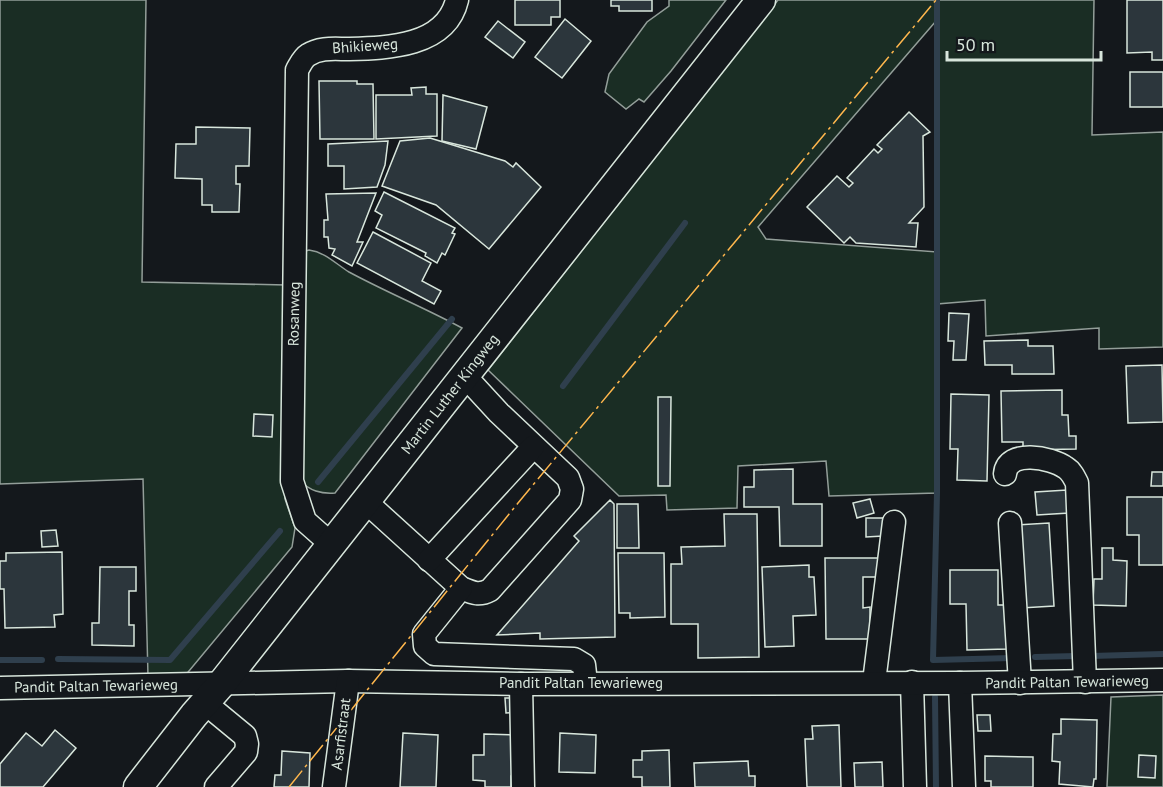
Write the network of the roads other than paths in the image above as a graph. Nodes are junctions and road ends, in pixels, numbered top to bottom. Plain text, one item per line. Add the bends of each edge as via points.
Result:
1 (458, 0) edge
2 (761, 0) edge
3 (297, 70) joint
4 (464, 375) junction
5 (533, 447) junction
6 (1005, 474) dead end
7 (365, 501) junction
8 (894, 522) dead end
9 (1010, 523) dead end
10 (331, 544) junction
11 (429, 560) junction
12 (461, 588) junction
13 (1163, 680) edge
14 (348, 681) junction
15 (874, 682) junction
16 (912, 682) junction
17 (1084, 682) junction
18 (586, 683) junction
19 (960, 683) junction
20 (1020, 683) junction
21 (521, 684) junction
22 (0, 688) edge
23 (214, 692) junction
24 (138, 787) edge
25 (216, 787) edge
26 (334, 787) edge
27 (524, 787) edge
28 (915, 787) edge
29 (964, 787) edge

1 - 3 street, Bhikieweg via 450,19 438,31 418,40 385,47 323,49 306,55
2 - 4 main road, Martin Luther Kingweg
3 - 10 street, Rosanweg via 292,481 305,521
4 - 5 street
4 - 7 main road, Martin Luther Kingweg
5 - 11 street
5 - 12 street via 568,478 570,500 490,590 475,594
6 - 17 street via 1013,460 1039,459 1064,466 1077,483
7 - 10 main road, Martin Luther Kingweg
7 - 11 street
8 - 15 street
9 - 20 street
10 - 23 main road, Martin Luther Kingweg
11 - 12 street
12 - 18 street via 424,634 425,646 434,654 574,659 584,665
13 - 17 street, Pandit Paltan Tewarieweg
14 - 21 street, Pandit Paltan Tewarieweg
14 - 23 street, Pandit Paltan Tewarieweg
14 - 26 street, Asarfistraat
15 - 16 street, Pandit Paltan Tewarieweg
15 - 18 street, Pandit Paltan Tewarieweg
16 - 19 street, Pandit Paltan Tewarieweg
16 - 28 street
17 - 20 street, Pandit Paltan Tewarieweg
18 - 21 street, Pandit Paltan Tewarieweg
19 - 20 street, Pandit Paltan Tewarieweg
19 - 29 street
21 - 27 street
22 - 23 street, Pandit Paltan Tewarieweg
23 - 24 main road, Martin Luther Kingweg
23 - 25 street via 248,744 246,752

